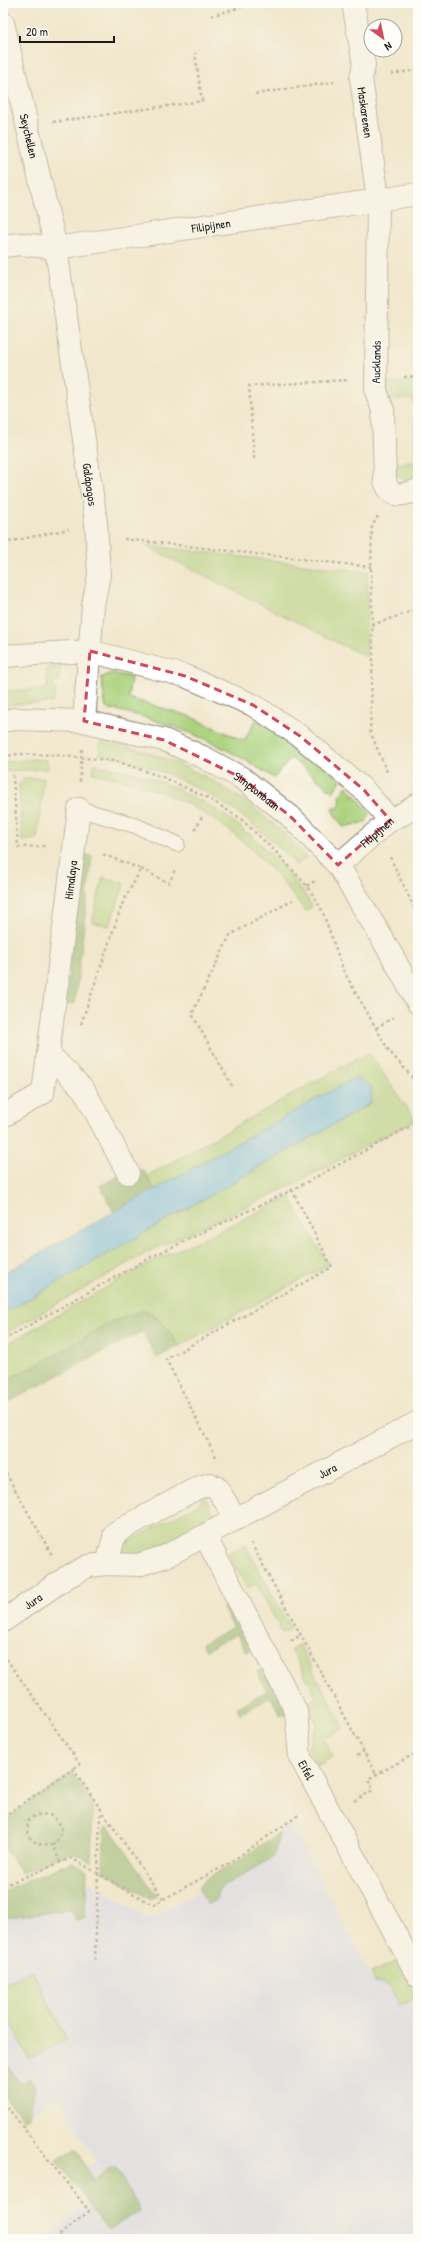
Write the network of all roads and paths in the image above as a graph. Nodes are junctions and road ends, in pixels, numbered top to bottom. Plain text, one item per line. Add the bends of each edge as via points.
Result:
1 (254, 3) edge
2 (353, 3) edge
3 (211, 16) dead end
4 (3, 24) edge
5 (194, 53) dead end
6 (28, 128) junction
7 (418, 194) edge
8 (378, 200) junction
9 (3, 246) edge
10 (56, 248) junction
11 (418, 376) edge
12 (376, 378) junction
13 (254, 459) dead end
14 (418, 490) edge
15 (391, 493) junction
16 (96, 522) junction
17 (3, 543) edge
18 (371, 567) junction
19 (418, 609) edge
20 (372, 625) junction
21 (90, 651) junction
22 (3, 656) edge
23 (3, 721) edge
24 (84, 721) junction
25 (3, 757) edge
26 (79, 809) joint
27 (404, 812) edge
28 (177, 844) dead end
29 (338, 865) junction
30 (293, 900) dead end
31 (418, 916) edge
32 (409, 1008) edge
33 (376, 1028) junction
34 (49, 1054) junction
35 (418, 1084) edge
36 (232, 1086) dead end
37 (3, 1116) edge
38 (418, 1122) edge
39 (128, 1173) dead end
40 (292, 1190) junction
41 (3, 1340) edge
42 (418, 1422) edge
43 (3, 1468) edge
44 (210, 1484) junction
45 (236, 1519) junction
46 (205, 1536) junction
47 (107, 1564) junction
48 (67, 1578) junction
49 (3, 1621) edge
50 (3, 1654) edge
51 (364, 1751) junction
52 (418, 1752) edge
53 (357, 1756) dead end
54 (73, 1769) junction
55 (376, 1774) junction
56 (324, 1802) junction
57 (103, 1813) junction
58 (3, 1817) edge
59 (53, 1845) junction
60 (60, 1862) junction
61 (97, 1873) junction
62 (3, 1886) edge
63 (163, 1899) junction
64 (95, 1960) dead end
65 (418, 1976) edge
66 (3, 2102) edge
67 (164, 2235) dead end
68 (55, 2239) edge
69 (166, 2239) edge

1 - 3 path
2 - 8 street, Maskarenen via 364,65 361,78
4 - 6 street, Seychellen
5 - 6 path via 202,101 70,119
6 - 10 street, Seychellen
7 - 8 street, Filipijnen
8 - 10 street, Filipijnen
8 - 12 street, Aucklands
9 - 10 street, Filipijnen via 21,244
10 - 16 street, Galápagos
11 - 12 path
12 - 13 path via 249,386
12 - 15 street, Aucklands via 376,391 383,410 386,481
14 - 15 street via 401,496
15 - 18 path via 372,526
16 - 17 path
16 - 18 path via 117,538
16 - 21 street, Galápagos via 99,575 93,605
18 - 20 path
19 - 20 path
20 - 27 path via 370,731
21 - 22 street
21 - 24 street, Galápagos
21 - 27 street via 184,676 253,705 300,736 364,790
23 - 24 street, Simplonbaan
24 - 29 street, Simplonbaan via 164,740 203,756 242,778 290,816
25 - 33 path via 17,754 54,755 116,761 165,778 206,797 240,818 307,886 322,910 344,972
26 - 28 lane, Himalaya via 134,825
26 - 34 street, Himalaya
27 - 29 street, Filipijnen
27 - 31 path via 387,851
29 - 32 street, Simplonbaan via 389,950
30 - 36 path via 230,936 192,1014
32 - 33 path
33 - 35 path via 389,1051
34 - 37 street, Himalaya via 43,1093
34 - 39 street via 84,1090
38 - 40 path
40 - 41 path via 150,1257
40 - 44 path via 332,1267 166,1359 221,1465
42 - 45 street, Jura
43 - 48 path
44 - 45 street via 217,1488
44 - 47 street via 197,1488 115,1533
45 - 46 street, Jura
45 - 51 path via 256,1551
46 - 47 street, Jura via 166,1556 138,1565
46 - 56 street, Eifel via 296,1711 300,1756
47 - 48 street, Jura via 88,1566
48 - 49 street, Jura
50 - 54 path via 80,1764
51 - 53 path
51 - 55 path
52 - 55 path
54 - 57 path
54 - 58 path
55 - 56 path via 368,1779 373,1790 339,1809
56 - 63 path via 231,1862
56 - 65 street, Eifel
57 - 61 path via 100,1816
57 - 63 path
59 - 59 path via 36,1843 29,1838 28,1820 46,1814 57,1819 62,1828 56,1844
59 - 60 path
60 - 61 path via 71,1858
60 - 62 path
61 - 63 path via 153,1905
61 - 64 path
66 - 68 path via 89,2212
67 - 69 path

